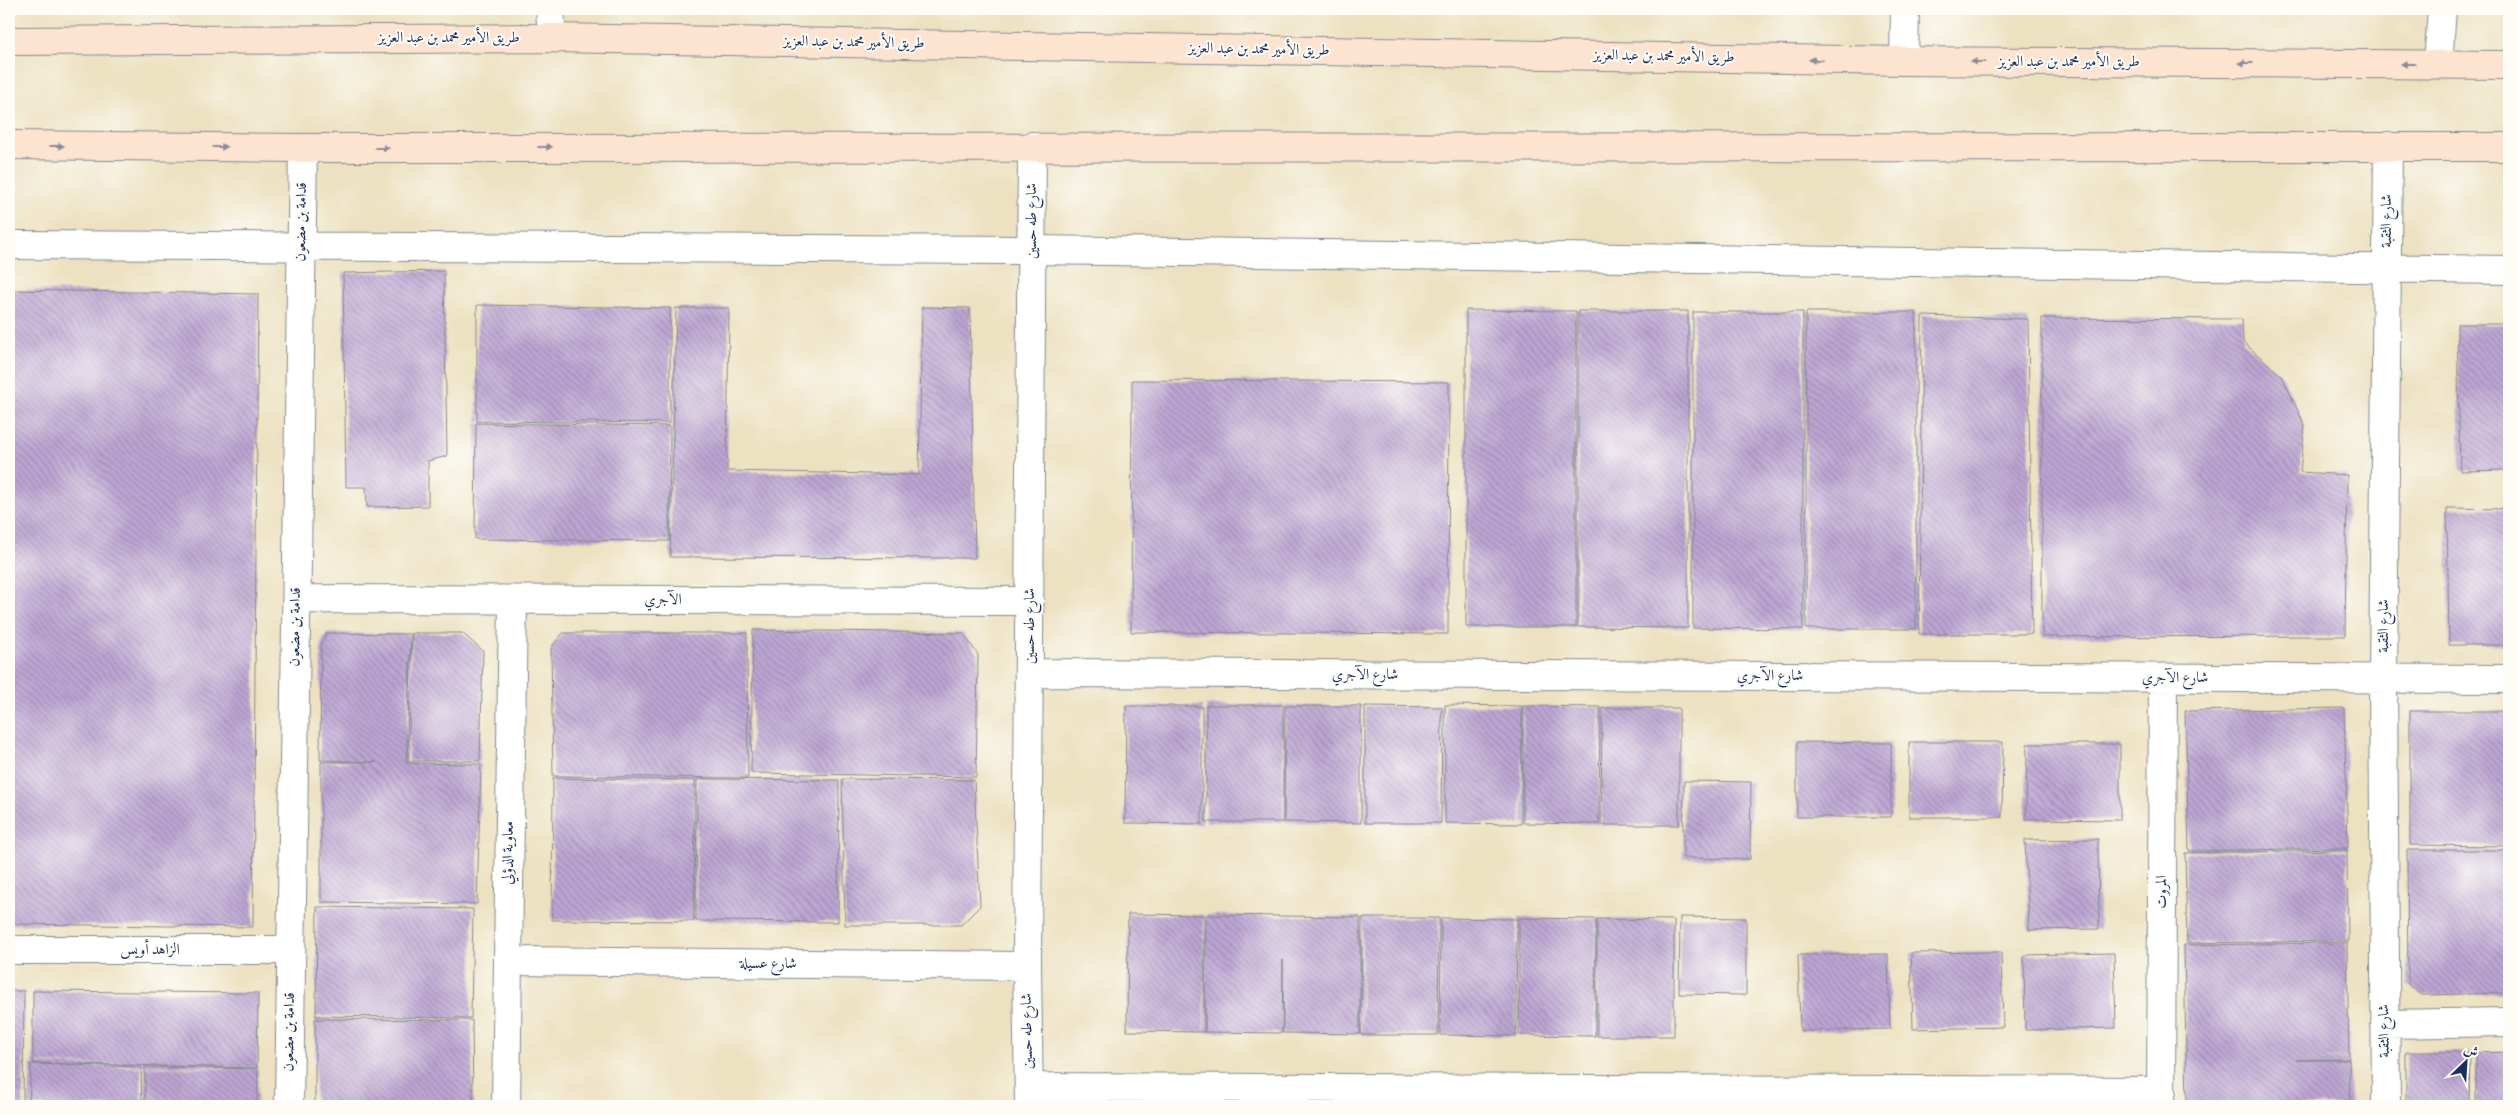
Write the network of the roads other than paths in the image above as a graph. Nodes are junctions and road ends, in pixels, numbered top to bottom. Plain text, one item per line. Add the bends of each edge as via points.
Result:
1 (550, 9) edge
2 (1905, 9) edge
3 (2442, 9) edge
4 (552, 38) junction
5 (9, 41) edge
6 (1904, 61) junction
7 (2438, 64) junction
8 (2509, 64) edge
9 (9, 145) edge
10 (1032, 146) junction
11 (2388, 146) junction
12 (2509, 147) edge
13 (303, 148) junction
14 (9, 245) edge
15 (302, 246) junction
16 (1032, 250) junction
17 (2387, 270) junction
18 (2509, 270) edge
19 (297, 599) junction
20 (513, 600) junction
21 (1030, 601) junction
22 (1030, 673) junction
23 (2163, 678) junction
24 (2384, 678) junction
25 (2509, 679) edge
26 (9, 950) edge
27 (291, 950) junction
28 (508, 961) junction
29 (1027, 966) junction
30 (2509, 1022) edge
31 (2385, 1024) junction
32 (1029, 1097) edge
33 (2161, 1099) edge
34 (289, 1106) edge
35 (506, 1106) edge
36 (2386, 1106) edge

1 - 4 street
2 - 6 street
3 - 7 street
4 - 5 main road, طريق الأمير محمد بن عبد العزيز
6 -> 4 main road, طريق الأمير محمد بن عبد العزيز
7 -> 6 main road, طريق الأمير محمد بن عبد العزيز
7 - 8 main road, طريق الأمير محمد بن عبد العزيز
9 -> 13 main road
10 - 11 main road
13 -> 10 main road
10 - 16 street, شارع طه حسين
11 - 12 main road
11 - 17 street, شارع الثقبة
13 - 15 street, قدامة بن مضعون
14 - 15 street
15 - 16 street
15 - 19 street, قدامة بن مضعون
16 - 17 street
16 - 21 street, شارع طه حسين
17 - 18 street
17 - 24 street, شارع الثقبة
19 - 20 street, الآجري
19 - 27 street, قدامة بن مضعون
20 - 21 street, الآجري
20 - 28 street, معاوية الدؤلي
21 - 22 street, شارع طه حسين
22 - 23 street, شارع الآجري
22 - 29 street, شارع طه حسين
23 - 24 street, شارع الآجري
23 - 33 street, المروت
24 - 25 street, شارع الآجري
24 - 31 street, شارع الثقبة
26 - 27 street, الزاهد أويس
27 - 34 street, قدامة بن مضعون
28 - 29 street, شارع عسيلة
28 - 35 street, معاوية الدؤلي
29 - 32 street, شارع طه حسين
30 - 31 street
31 - 36 street, شارع الثقبة
32 - 33 street

